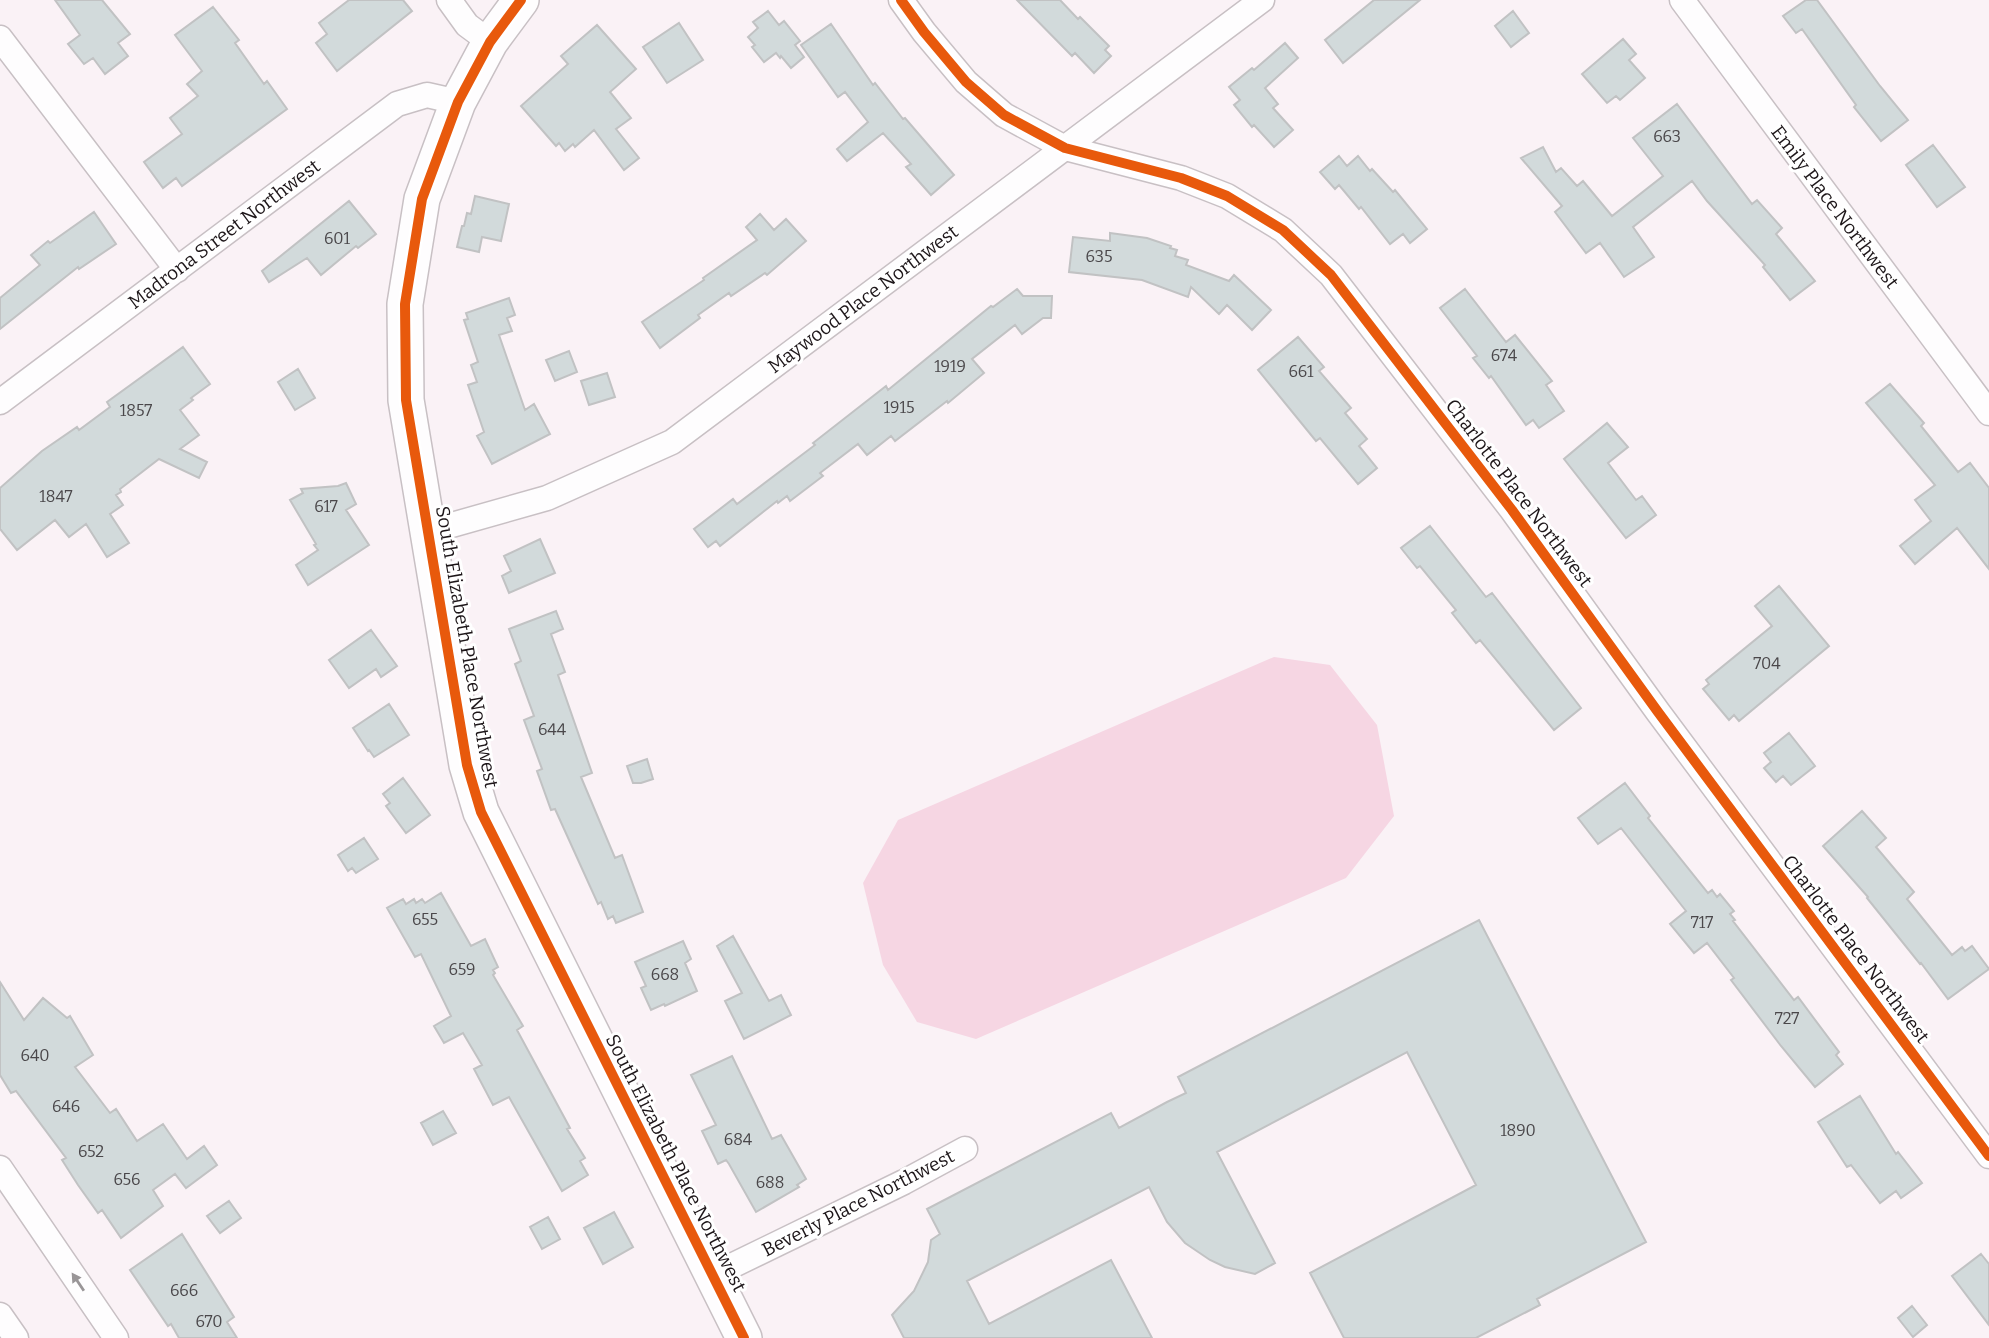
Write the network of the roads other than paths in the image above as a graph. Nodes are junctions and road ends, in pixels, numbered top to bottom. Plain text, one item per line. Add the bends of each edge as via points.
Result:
1 (449, 0) edge
2 (521, 0) edge
3 (901, 0) edge
4 (1262, 0) edge
5 (1682, 0) edge
6 (0, 38) edge
7 (490, 42) junction
8 (458, 102) junction
9 (1065, 148) junction
10 (177, 270) junction
11 (0, 402) edge
12 (1989, 413) edge
13 (427, 532) junction
14 (965, 1149) dead end
15 (1989, 1156) edge
16 (0, 1168) edge
17 (713, 1275) junction
18 (0, 1315) edge
19 (16, 1338) edge
20 (116, 1338) edge
21 (744, 1338) edge

1 - 7 street via 467,25
2 - 7 street, South Elizabeth Place Northwest
3 - 9 street, Charlotte Place Northwest via 966,82 1004,115
4 - 9 street, Maywood Place Northwest
5 - 12 street, Emily Place Northwest
6 - 10 street
7 - 8 street, South Elizabeth Place Northwest
8 - 10 street, Madrona Street Northwest via 427,95 397,104
8 - 13 street, South Elizabeth Place Northwest via 422,199 405,303 406,400
9 - 13 street, Maywood Place Northwest via 672,442 547,498
9 - 15 street, Charlotte Place Northwest via 1181,178 1227,196 1283,230 1331,275 1512,510
10 - 11 street, Madrona Street Northwest
13 - 17 street, South Elizabeth Place Northwest via 467,765 481,812
14 - 17 street, Beverly Place Northwest
20 -> 16 street
17 - 21 street, South Elizabeth Place Northwest
18 - 19 street

